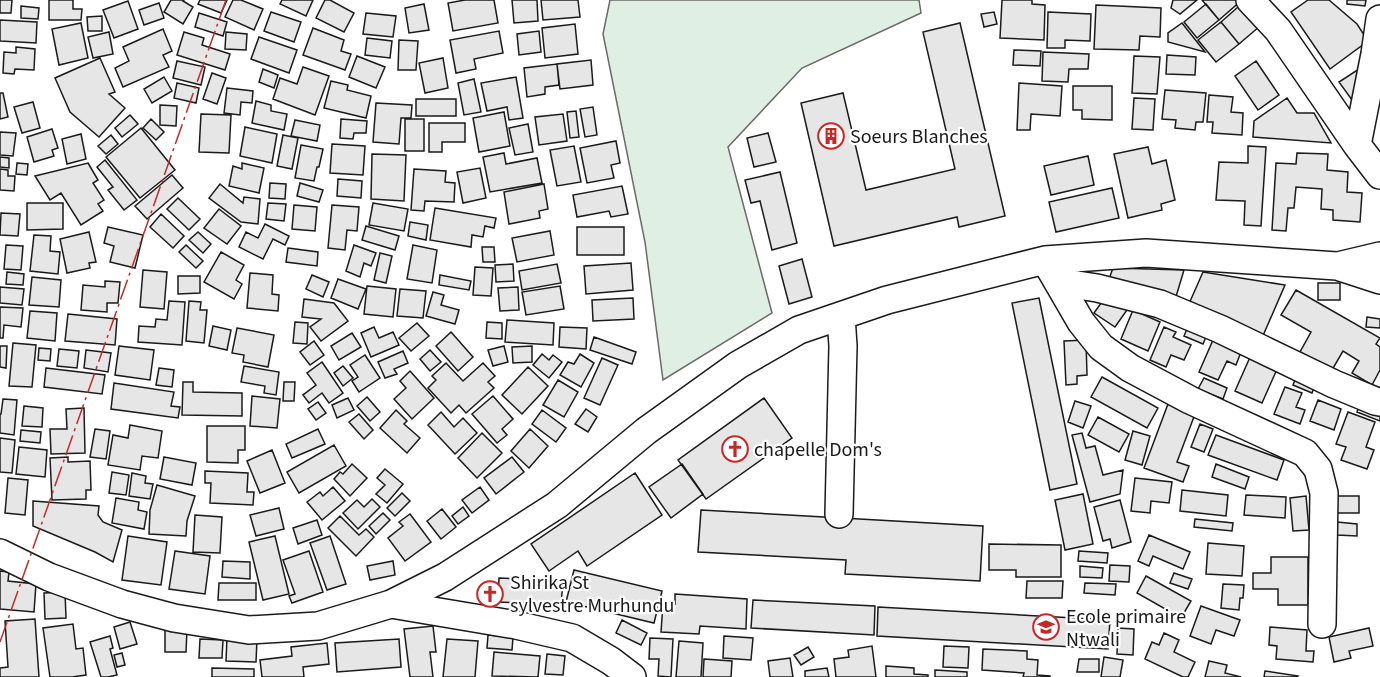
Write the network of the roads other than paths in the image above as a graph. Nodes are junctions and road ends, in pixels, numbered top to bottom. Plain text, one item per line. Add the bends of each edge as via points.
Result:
1 (1250, 0) edge
2 (1380, 19) edge
3 (1357, 145) junction
4 (1380, 175) edge
5 (1380, 256) edge
6 (1337, 266) junction
7 (1051, 271) junction
8 (1380, 280) edge
9 (841, 316) junction
10 (1380, 402) edge
11 (839, 513) dead end
12 (0, 553) edge
13 (391, 604) junction
14 (1322, 624) dead end
15 (632, 677) edge

1 - 3 street via 1278,30
2 - 3 street
3 - 4 street
5 - 6 street
6 - 7 street via 1146,253
6 - 8 street
7 - 9 street via 887,300
7 - 10 street via 1160,304
7 - 14 street via 1101,347 1190,400 1305,453 1318,469 1324,493
9 - 11 street
9 - 13 street via 799,330 738,365 646,432 557,505 445,577
12 - 13 street via 49,577 122,604 174,618 249,630 318,626
13 - 15 street via 572,638

